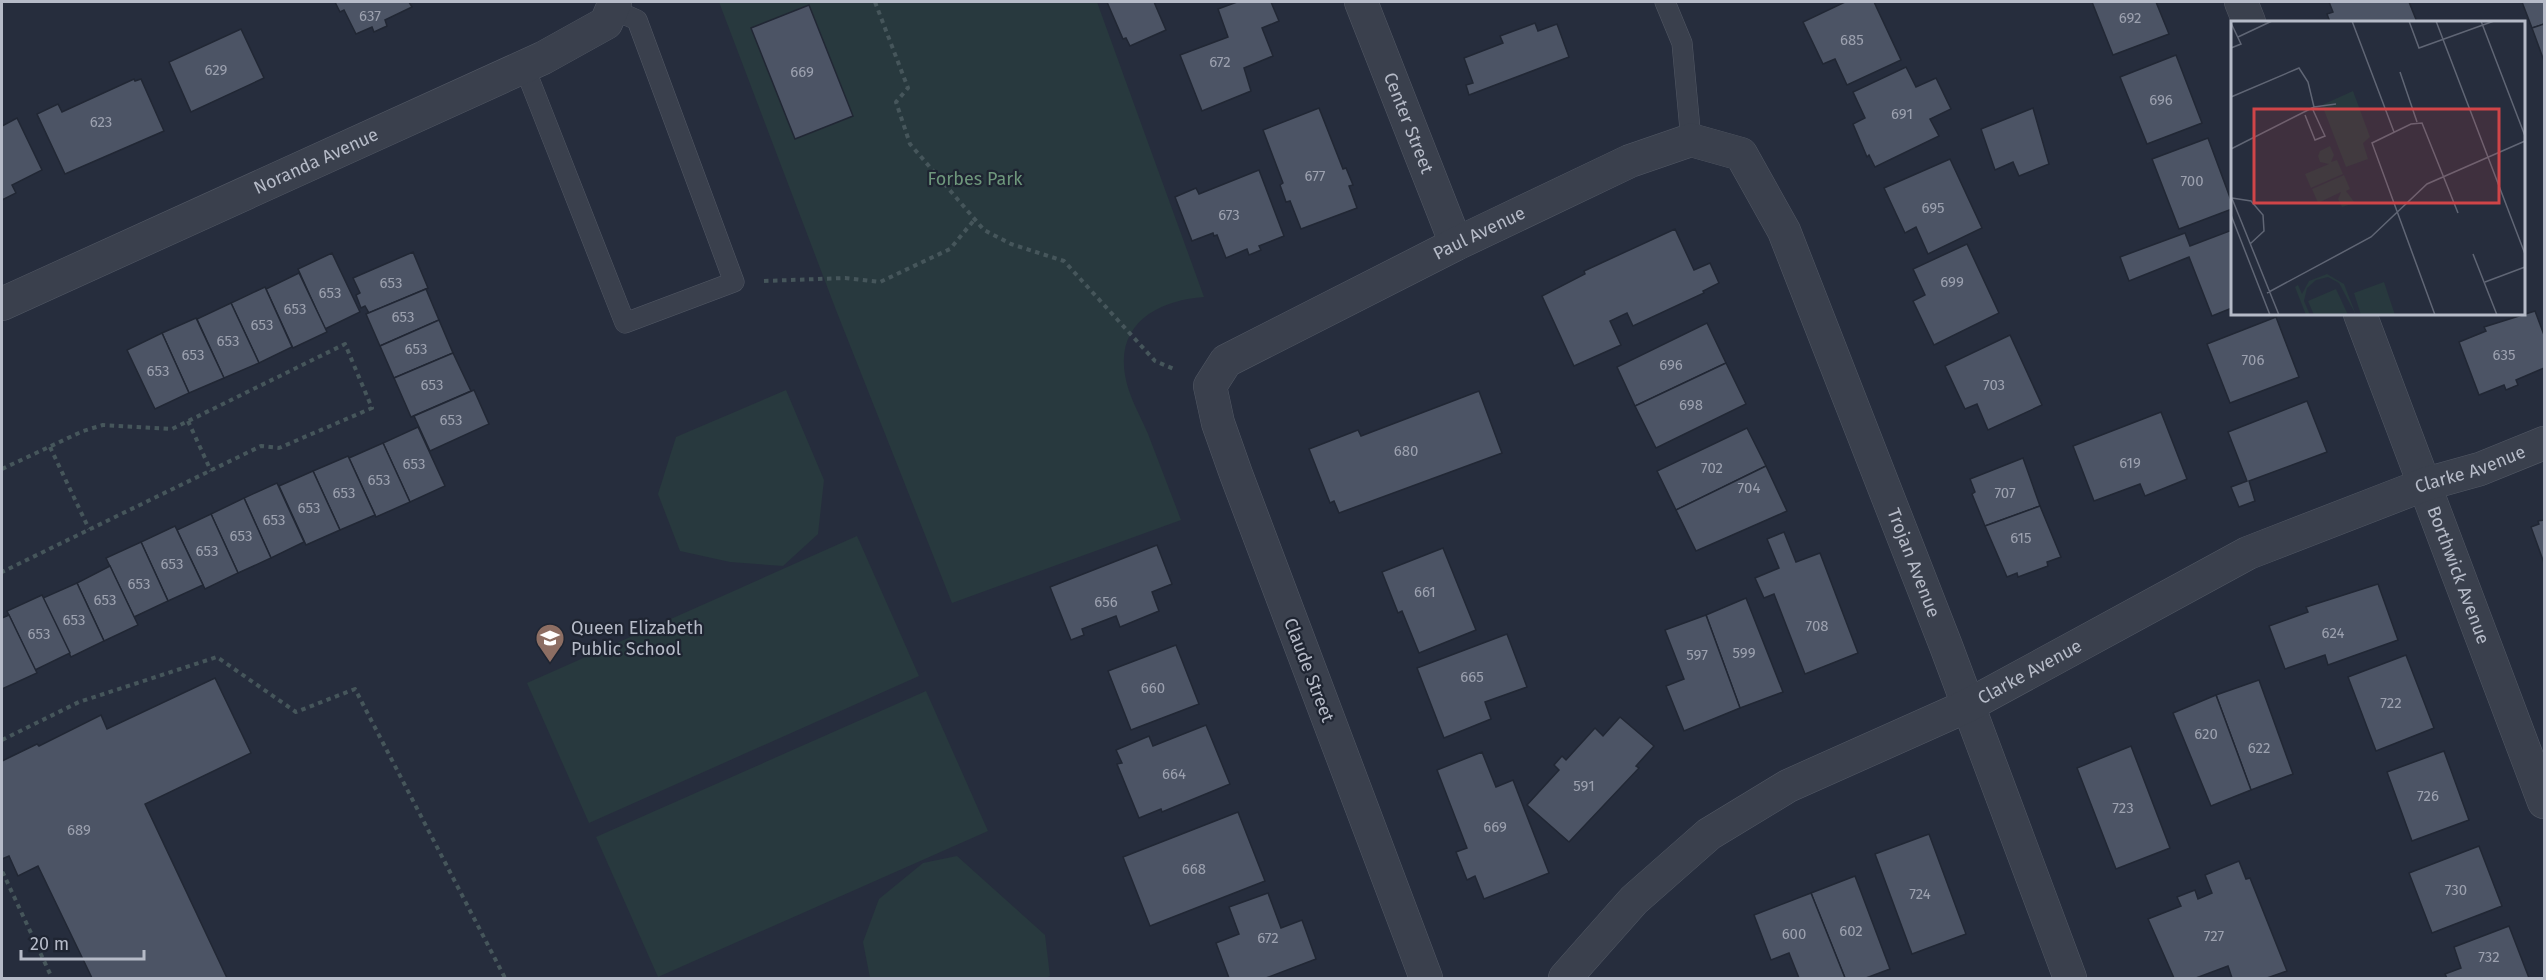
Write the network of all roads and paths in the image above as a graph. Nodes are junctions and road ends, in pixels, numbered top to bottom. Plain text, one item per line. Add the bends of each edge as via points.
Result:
1 (875, 2) edge
2 (1360, 2) edge
3 (1665, 2) edge
4 (2241, 2) edge
5 (613, 5) edge
6 (2249, 21) edge
7 (524, 66) junction
8 (1691, 140) junction
9 (975, 219) junction
10 (1456, 244) junction
11 (734, 282) junction
12 (2, 304) edge
13 (2360, 315) edge
14 (1218, 374) junction
15 (188, 421) junction
16 (2544, 443) edge
17 (50, 447) junction
18 (2, 469) edge
19 (211, 471) junction
20 (2426, 483) junction
21 (88, 529) junction
22 (2, 572) edge
23 (1967, 706) junction
24 (2, 740) edge
25 (2544, 802) edge
26 (2, 874) edge
27 (52, 978) edge
28 (505, 978) edge
29 (1426, 978) edge
30 (1565, 978) edge
31 (2070, 978) edge

1 - 9 path via 908,88 896,102 910,144
2 - 10 street, Center Street
3 - 8 lane via 1682,43
4 - 6 street
5 - 7 street, Noranda Avenue via 606,23
5 - 11 lane via 637,20
7 - 11 lane via 625,323
7 - 12 street, Noranda Avenue
8 - 10 street, Paul Avenue via 1630,161
8 - 23 street, Trojan Avenue via 1741,154 1784,231
9 - 11 path via 950,249 880,282 845,278
9 - 14 path via 984,230 1011,244 1064,261 1155,361
10 - 14 street, Paul Avenue
13 - 20 street, Borthwick Avenue
14 - 29 street, Claude Street via 1218,423
15 - 17 path via 172,429 103,425
15 - 19 path
15 - 19 path via 345,344 372,408 279,448 261,446
16 - 20 street, Clarke Avenue via 2480,469
17 - 18 path
17 - 21 path
19 - 21 path
20 - 23 street, Clarke Avenue via 2248,553
20 - 25 street, Borthwick Avenue
21 - 22 path
23 - 30 street, Clarke Avenue via 1788,786 1708,834 1634,900
23 - 31 street, Trojan Avenue
24 - 28 path via 79,702 217,657 296,712 355,689
26 - 27 path

